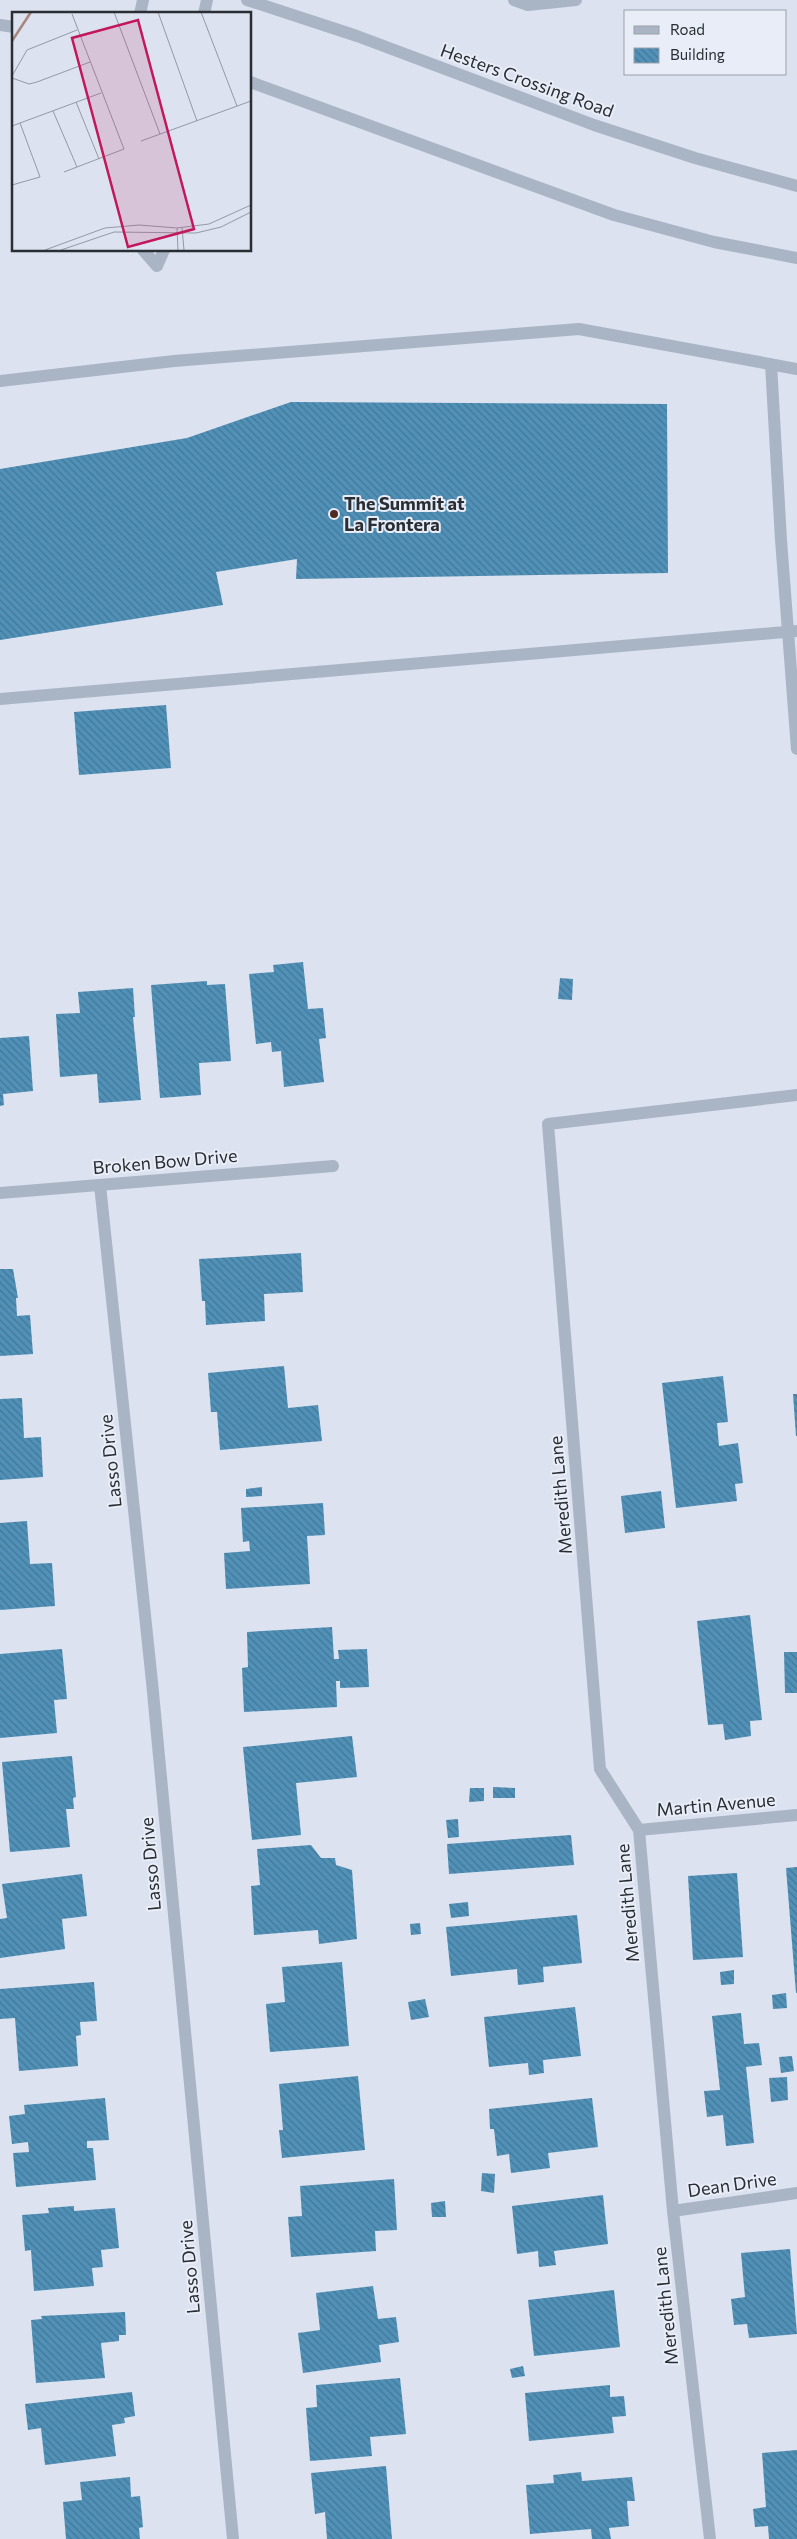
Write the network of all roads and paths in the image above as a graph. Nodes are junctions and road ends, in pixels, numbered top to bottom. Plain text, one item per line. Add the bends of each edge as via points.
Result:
1 (247, 0) edge
2 (514, 0) edge
3 (576, 0) edge
4 (251, 82) edge
5 (797, 186) edge
6 (144, 251) edge
7 (164, 251) edge
8 (797, 258) edge
9 (771, 364) junction
10 (797, 369) edge
11 (0, 381) edge
12 (792, 632) edge
13 (0, 699) edge
14 (797, 749) edge
15 (797, 1095) edge
16 (332, 1166) dead end
17 (100, 1185) junction
18 (0, 1193) edge
19 (797, 1815) edge
20 (639, 1830) junction
21 (797, 2193) edge
22 (673, 2211) junction
23 (233, 2539) edge
24 (710, 2539) edge

1 - 5 street, Hesters Crossing Road via 357,36 594,125 694,158
2 - 3 street via 528,5
4 - 8 street via 614,215 714,242
6 - 7 street via 157,266
9 - 10 street
9 - 11 street via 579,329 174,361
9 - 12 street
12 - 13 street
12 - 14 street
15 - 20 street, Meredith Lane via 548,1124 600,1769
16 - 17 street, Broken Bow Drive
17 - 18 street, Broken Bow Drive
17 - 23 street, Lasso Drive via 152,1682
19 - 20 street, Martin Avenue
20 - 22 street, Meredith Lane
21 - 22 street, Dean Drive
22 - 24 street, Meredith Lane

